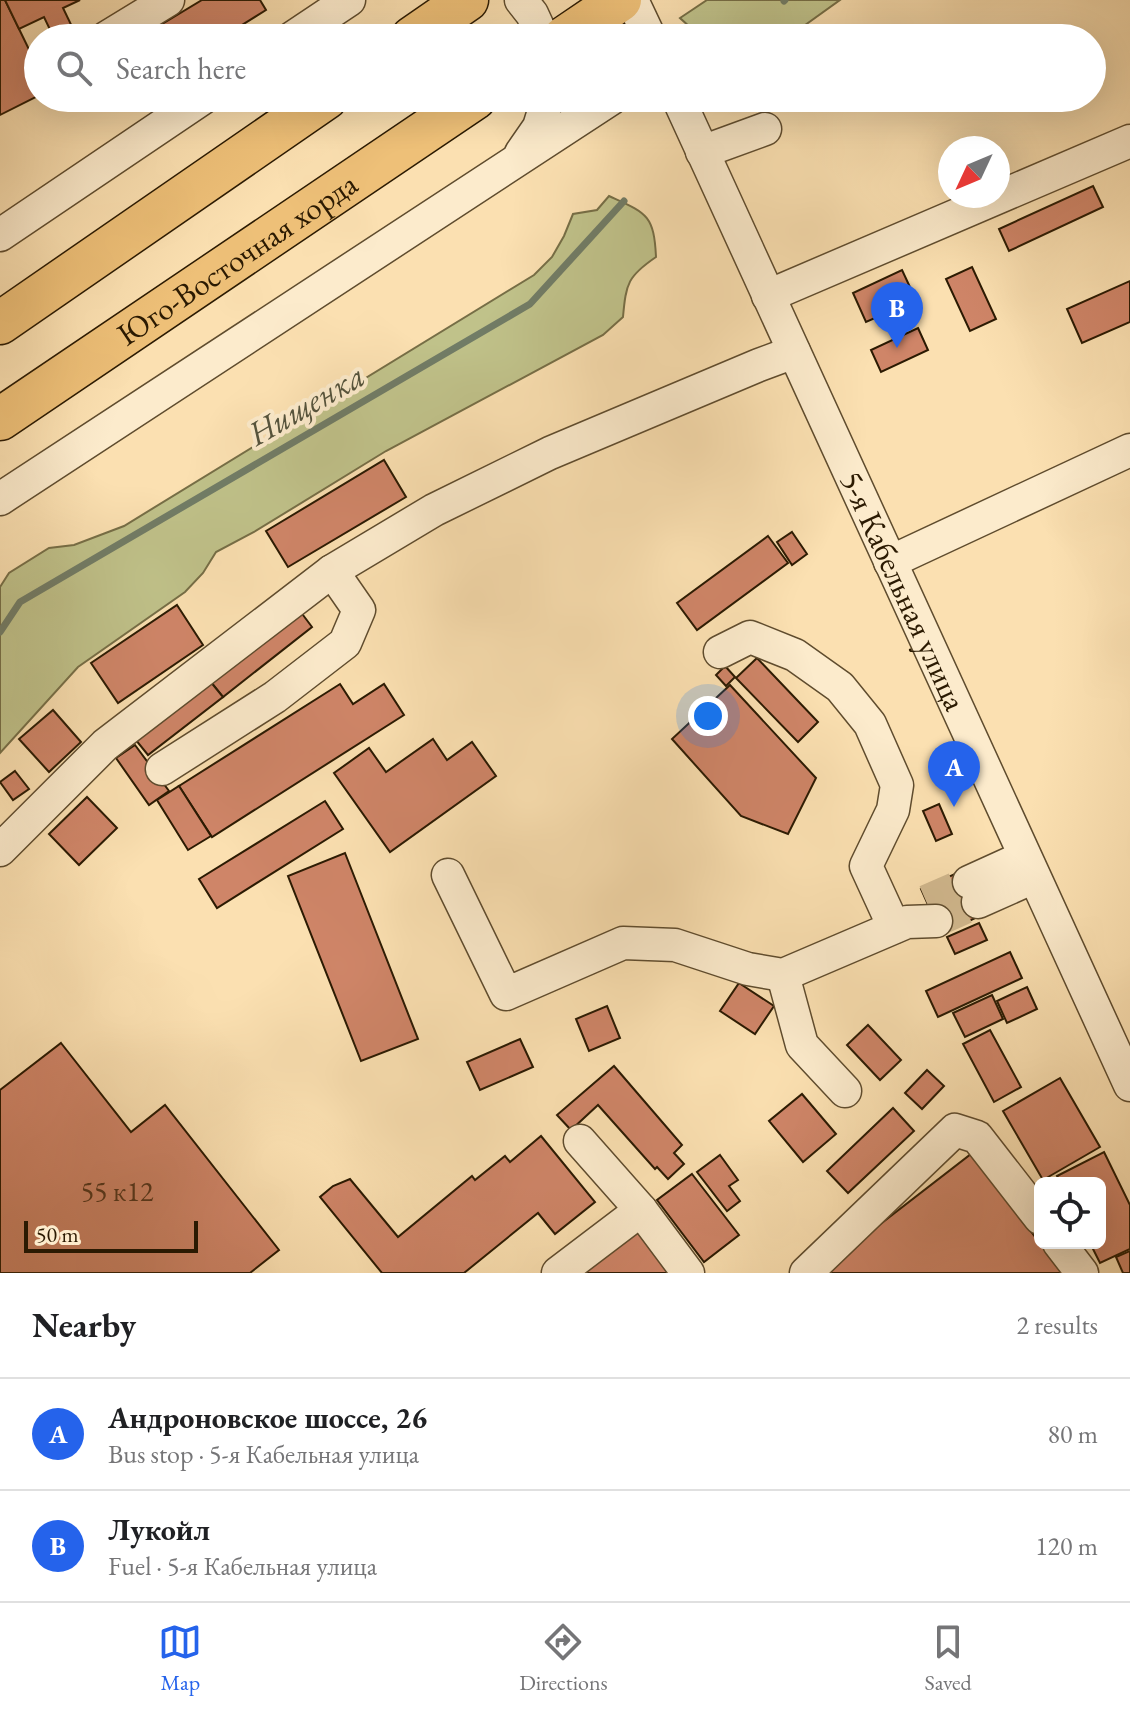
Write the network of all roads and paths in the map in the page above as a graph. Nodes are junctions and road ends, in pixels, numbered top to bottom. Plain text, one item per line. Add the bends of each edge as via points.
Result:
1 (168, 0) edge
2 (349, 0) edge
3 (467, 0) edge
4 (521, 0) edge
5 (620, 0) edge
6 (632, 0) edge
7 (129, 24) edge
8 (313, 24) edge
9 (432, 24) edge
10 (537, 24) edge
11 (585, 24) edge
12 (643, 24) edge
13 (182, 112) edge
14 (306, 112) edge
15 (454, 112) edge
16 (544, 112) edge
17 (591, 112) edge
18 (684, 112) edge
19 (765, 129) dead end
20 (1130, 141) edge
21 (702, 152) junction
22 (501, 171) junction
23 (0, 235) edge
24 (768, 296) junction
25 (0, 323) edge
26 (120, 338) junction
27 (794, 352) junction
28 (0, 419) edge
29 (0, 441) edge
30 (1130, 450) edge
31 (0, 499) edge
32 (890, 562) junction
33 (332, 571) junction
34 (720, 652) dead end
35 (162, 769) dead end
36 (0, 850) edge
37 (1029, 867) junction
38 (448, 875) dead end
39 (974, 892) tunnel mouth
40 (783, 975) junction
41 (1130, 1085) edge
42 (845, 1091) dead end
43 (580, 1141) dead end
44 (641, 1210) junction
45 (1034, 1210) edge
46 (1064, 1249) edge
47 (558, 1273) edge
48 (688, 1273) edge
49 (806, 1273) edge
50 (1082, 1273) edge

1 - 7 street
2 - 8 street
3 - 9 main road
4 - 10 street
5 - 11 main road
6 - 12 street
13 - 23 street
14 - 25 main road
15 - 26 main road, Юго-Восточная хорда
16 - 22 street via 529,144
17 - 22 street
18 - 21 street, 5-я Кабельная улица
19 - 21 street
20 - 24 street
21 - 24 street, 5-я Кабельная улица
22 - 31 street
24 - 27 street, 5-я Кабельная улица
26 - 28 main road, Юго-Восточная хорда
26 - 29 street
27 - 32 street, 5-я Кабельная улица
27 - 33 street via 550,453 434,510
30 - 32 street
32 - 37 street, 5-я Кабельная улица
33 - 35 street via 359,610 345,643 275,697
33 - 36 street via 105,745
34 - 40 street via 750,637 795,655 840,687 870,724 897,785 893,810 866,866 916,918
37 - 39 street
37 - 41 street, 5-я Кабельная улица
38 - 40 street via 506,994 623,943 675,945
40 - 42 street via 802,1045
43 - 44 street
44 - 47 street
44 - 48 street
45 - 49 street via 977,1137 955,1130
46 - 50 street

